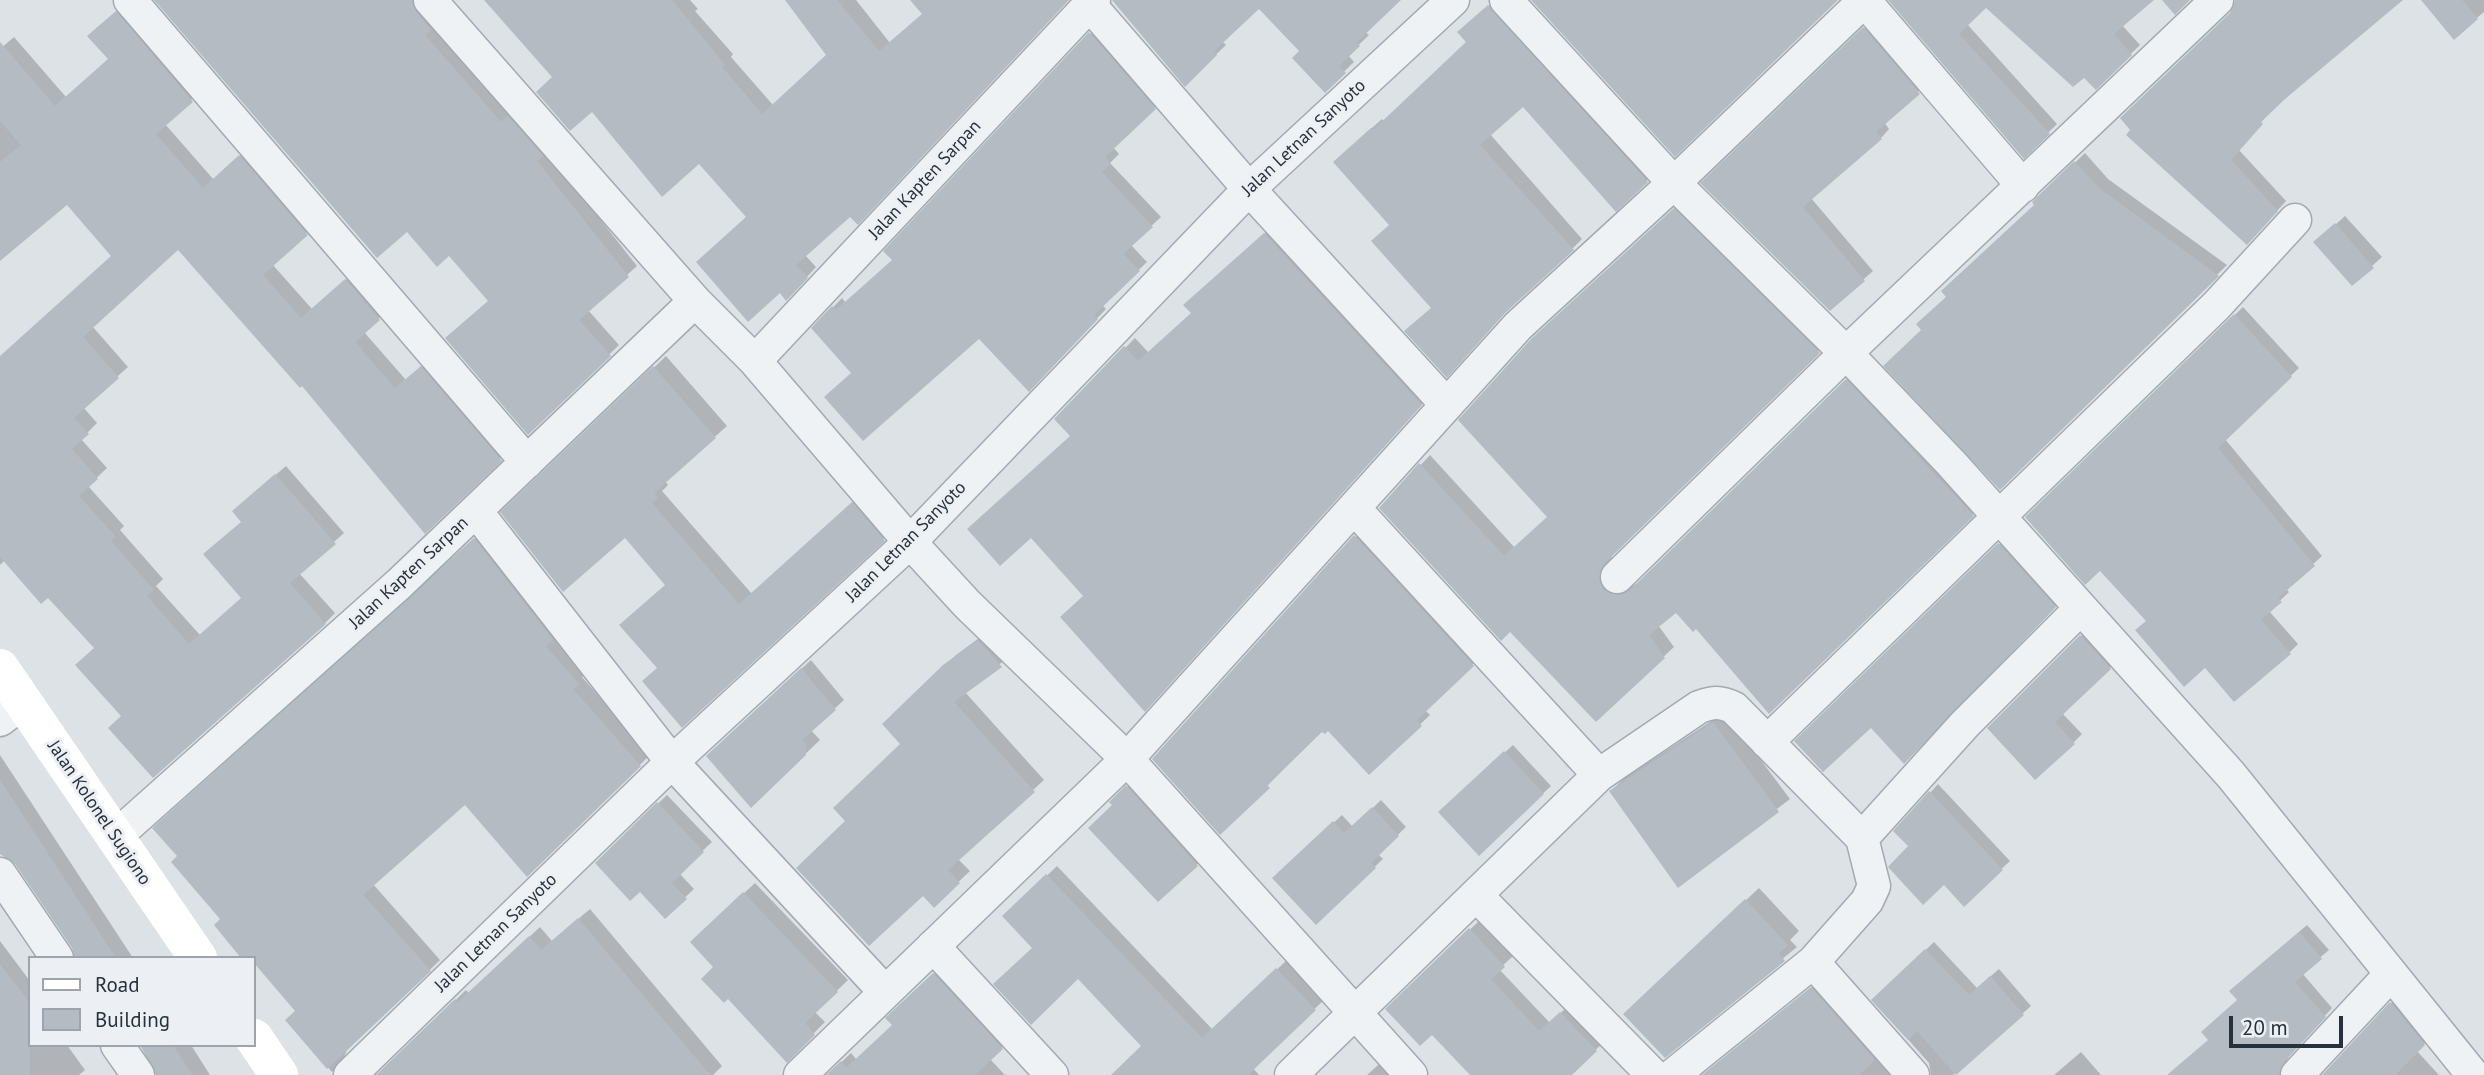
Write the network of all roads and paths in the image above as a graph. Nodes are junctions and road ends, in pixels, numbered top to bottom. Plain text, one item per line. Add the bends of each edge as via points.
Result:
1 (130, 0) edge
2 (430, 0) edge
3 (1453, 0) edge
4 (1506, 0) edge
5 (1864, 0) edge
6 (2217, 0) edge
7 (1092, 2) edge
8 (1674, 183) junction
9 (2023, 186) junction
10 (1249, 189) junction
11 (2295, 220) dead end
12 (695, 301) junction
13 (1846, 353) junction
14 (755, 361) junction
15 (1447, 405) junction
16 (527, 462) junction
17 (1354, 508) junction
18 (476, 510) junction
19 (1999, 517) junction
20 (910, 542) junction
21 (1617, 577) dead end
22 (2081, 608) junction
23 (0, 668) edge
24 (12, 711) edge
25 (1767, 742) junction
26 (1127, 759) junction
27 (672, 762) junction
28 (1600, 775) junction
29 (115, 837) junction
30 (1862, 838) junction
31 (0, 874) edge
32 (1476, 895) junction
33 (933, 946) junction
34 (56, 956) edge
35 (197, 956) edge
36 (1813, 961) junction
37 (2391, 974) junction
38 (886, 992) junction
39 (1354, 1012) junction
40 (256, 1041) edge
41 (118, 1047) edge
42 (138, 1075) edge
43 (279, 1075) edge
44 (350, 1075) edge
45 (800, 1075) edge
46 (1052, 1075) edge
47 (1291, 1075) edge
48 (1411, 1075) edge
49 (1653, 1075) edge
50 (1673, 1075) edge
51 (1913, 1075) edge
52 (2297, 1075) edge
53 (2473, 1075) edge

1 - 16 street
2 - 12 street
3 - 10 street, Jalan Letnan Sanyoto
4 - 8 street
5 - 8 street
5 - 9 street
6 - 9 street
7 - 10 street
7 - 14 street, Jalan Kapten Sarpan
8 - 13 street
8 - 15 street via 1518,326
9 - 13 street
10 - 15 street
10 - 20 street, Jalan Letnan Sanyoto
11 - 19 street via 2216,306
12 - 14 street
12 - 16 street, Jalan Kapten Sarpan
13 - 19 street
13 - 21 street
14 - 20 street
15 - 17 street
16 - 18 street, Jalan Kapten Sarpan
17 - 26 street
17 - 28 street
18 - 27 street
18 - 29 street, Jalan Kapten Sarpan
19 - 22 street
19 - 25 street
20 - 26 street via 967,604
20 - 27 street, Jalan Letnan Sanyoto
22 - 30 street via 1965,724
22 - 37 street via 2231,775
23 - 24 main road, Jalan Kolonel Sugiono
24 - 29 main road, Jalan Kolonel Sugiono
25 - 28 street via 1734,708 1716,702 1699,707
25 - 30 street
26 - 33 street
26 - 39 street
27 - 38 street
27 - 44 street, Jalan Letnan Sanyoto
28 - 32 street
29 - 35 main road, Jalan Kolonel Sugiono
30 - 36 street via 1874,886 1867,901
31 - 34 street
32 - 39 street
32 - 49 street
33 - 38 street
33 - 46 street
36 - 50 street
36 - 51 street
37 - 52 street
37 - 53 street
38 - 45 street
39 - 47 street
39 - 48 street
40 - 43 main road
41 - 42 street

